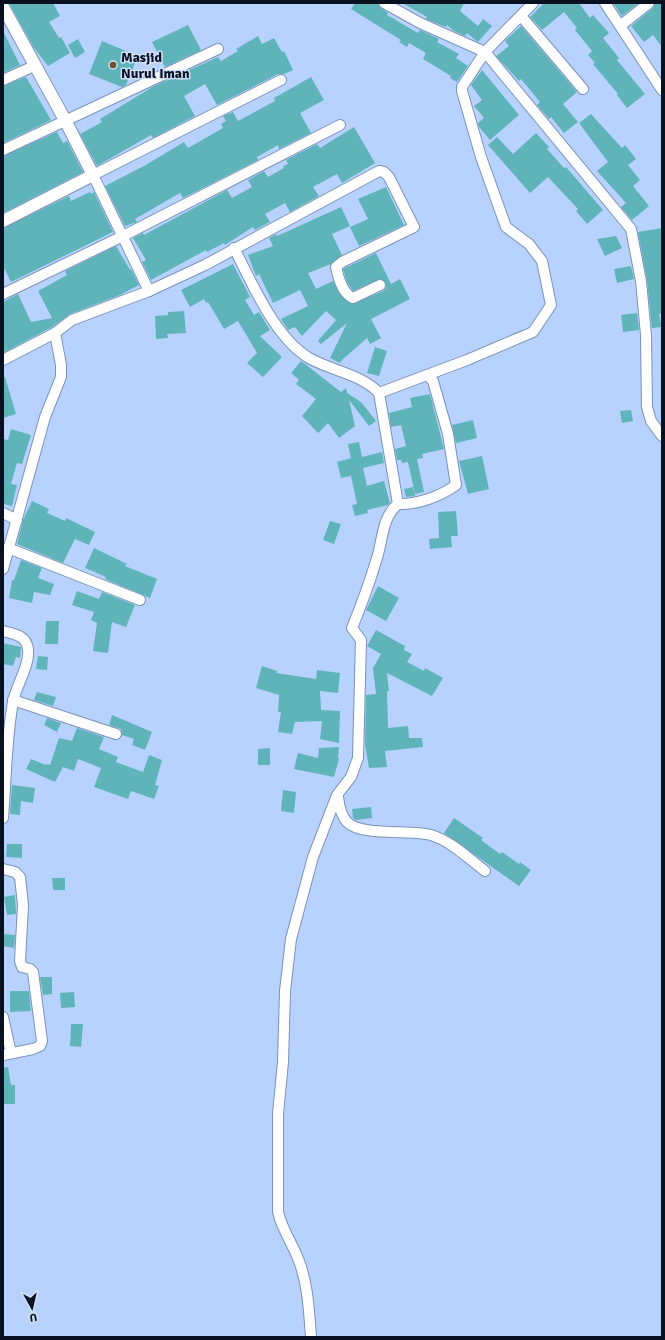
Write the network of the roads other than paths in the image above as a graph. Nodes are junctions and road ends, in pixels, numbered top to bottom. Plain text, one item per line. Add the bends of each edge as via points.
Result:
1 (384, 3) edge
2 (533, 3) edge
3 (605, 3) edge
4 (649, 3) edge
5 (4, 10) edge
6 (520, 16) junction
7 (620, 26) junction
8 (218, 49) dead end
9 (485, 52) junction
10 (34, 66) junction
11 (3, 80) edge
12 (280, 80) dead end
13 (583, 89) dead end
14 (662, 90) edge
15 (65, 120) junction
16 (340, 125) dead end
17 (3, 150) edge
18 (93, 175) junction
19 (3, 222) edge
20 (123, 236) junction
21 (234, 248) junction
22 (380, 285) dead end
23 (150, 291) junction
24 (3, 294) edge
25 (55, 333) junction
26 (3, 360) edge
27 (427, 375) junction
28 (379, 393) junction
29 (662, 436) edge
30 (398, 504) junction
31 (3, 513) edge
32 (17, 520) junction
33 (8, 548) junction
34 (3, 569) edge
35 (140, 600) dead end
36 (3, 631) edge
37 (14, 700) junction
38 (116, 734) dead end
39 (337, 795) junction
40 (3, 818) edge
41 (3, 869) edge
42 (485, 871) dead end
43 (3, 1017) edge
44 (7, 1054) edge
45 (311, 1337) edge

1 - 9 street via 420,23
2 - 6 street
3 - 7 street
4 - 7 street
5 - 10 street
6 - 9 street
6 - 13 street
7 - 14 street
8 - 15 street
9 - 27 street via 462,87 463,100 506,227 529,244 542,261 551,305 533,332
9 - 29 street via 631,229 641,281 646,335 647,407 651,421
10 - 11 street
10 - 15 street
12 - 18 street
15 - 17 street
15 - 18 street
16 - 20 street
18 - 19 street
18 - 20 street
20 - 23 street
20 - 24 street
21 - 22 street via 379,171 384,172 414,227 336,267 345,291 352,298
21 - 23 street
21 - 28 street via 272,318 293,347 324,366 365,381
23 - 25 street via 72,320
25 - 26 street
25 - 32 street via 61,377 45,417
27 - 28 street
27 - 30 street via 433,381 448,434 456,486 412,504
28 - 30 street
30 - 39 street via 385,521 377,558 352,628 361,640 358,758 351,776
31 - 32 street
32 - 33 street
33 - 34 street
33 - 35 street
36 - 37 street via 19,635 26,640 28,650
37 - 38 street
37 - 40 street
39 - 42 street via 339,808 347,823 375,831 424,833 433,836
39 - 45 street via 312,856 291,939 285,990 283,1062 278,1114 278,1212 304,1277
41 - 44 street via 15,872 20,877 23,905 20,961 22,967 33,972 42,1041 40,1046 33,1049
43 - 44 street

